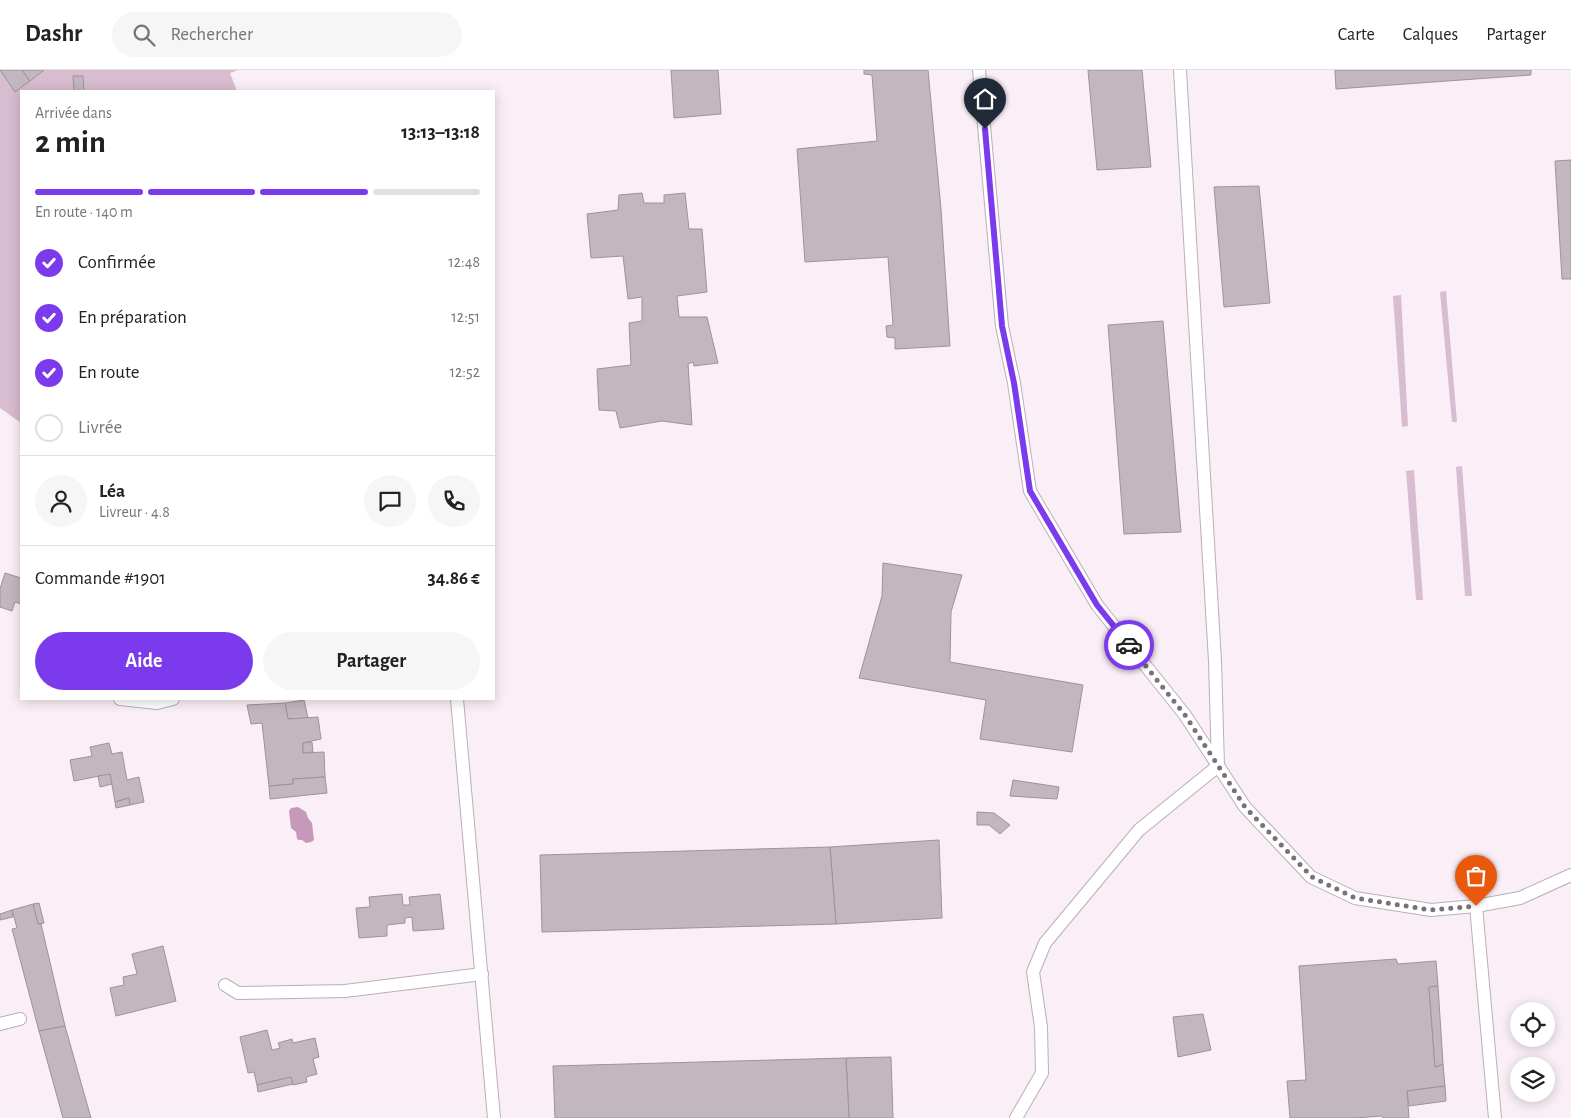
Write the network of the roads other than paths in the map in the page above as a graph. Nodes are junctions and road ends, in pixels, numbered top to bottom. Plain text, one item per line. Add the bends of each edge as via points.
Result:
1 (980, 70) edge
2 (1180, 70) edge
3 (129, 700) edge
4 (169, 700) edge
5 (457, 700) edge
6 (1218, 766) junction
7 (1571, 875) edge
8 (1476, 906) junction
9 (482, 974) junction
10 (225, 985) dead end
11 (20, 1019) dead end
12 (0, 1024) edge
13 (494, 1118) edge
14 (1016, 1118) edge
15 (1495, 1118) edge

1 - 6 lane via 1002,326 1030,491 1097,605 1185,715
2 - 6 lane via 1216,662
3 - 4 lane via 156,703
5 - 9 lane
6 - 8 lane via 1245,807 1312,877 1355,898 1431,910
6 - 14 lane via 1139,830 1046,943 1033,972 1041,1027 1042,1073
7 - 8 lane via 1520,898
8 - 15 lane
9 - 10 lane via 345,991 238,993
9 - 13 lane
11 - 12 lane

